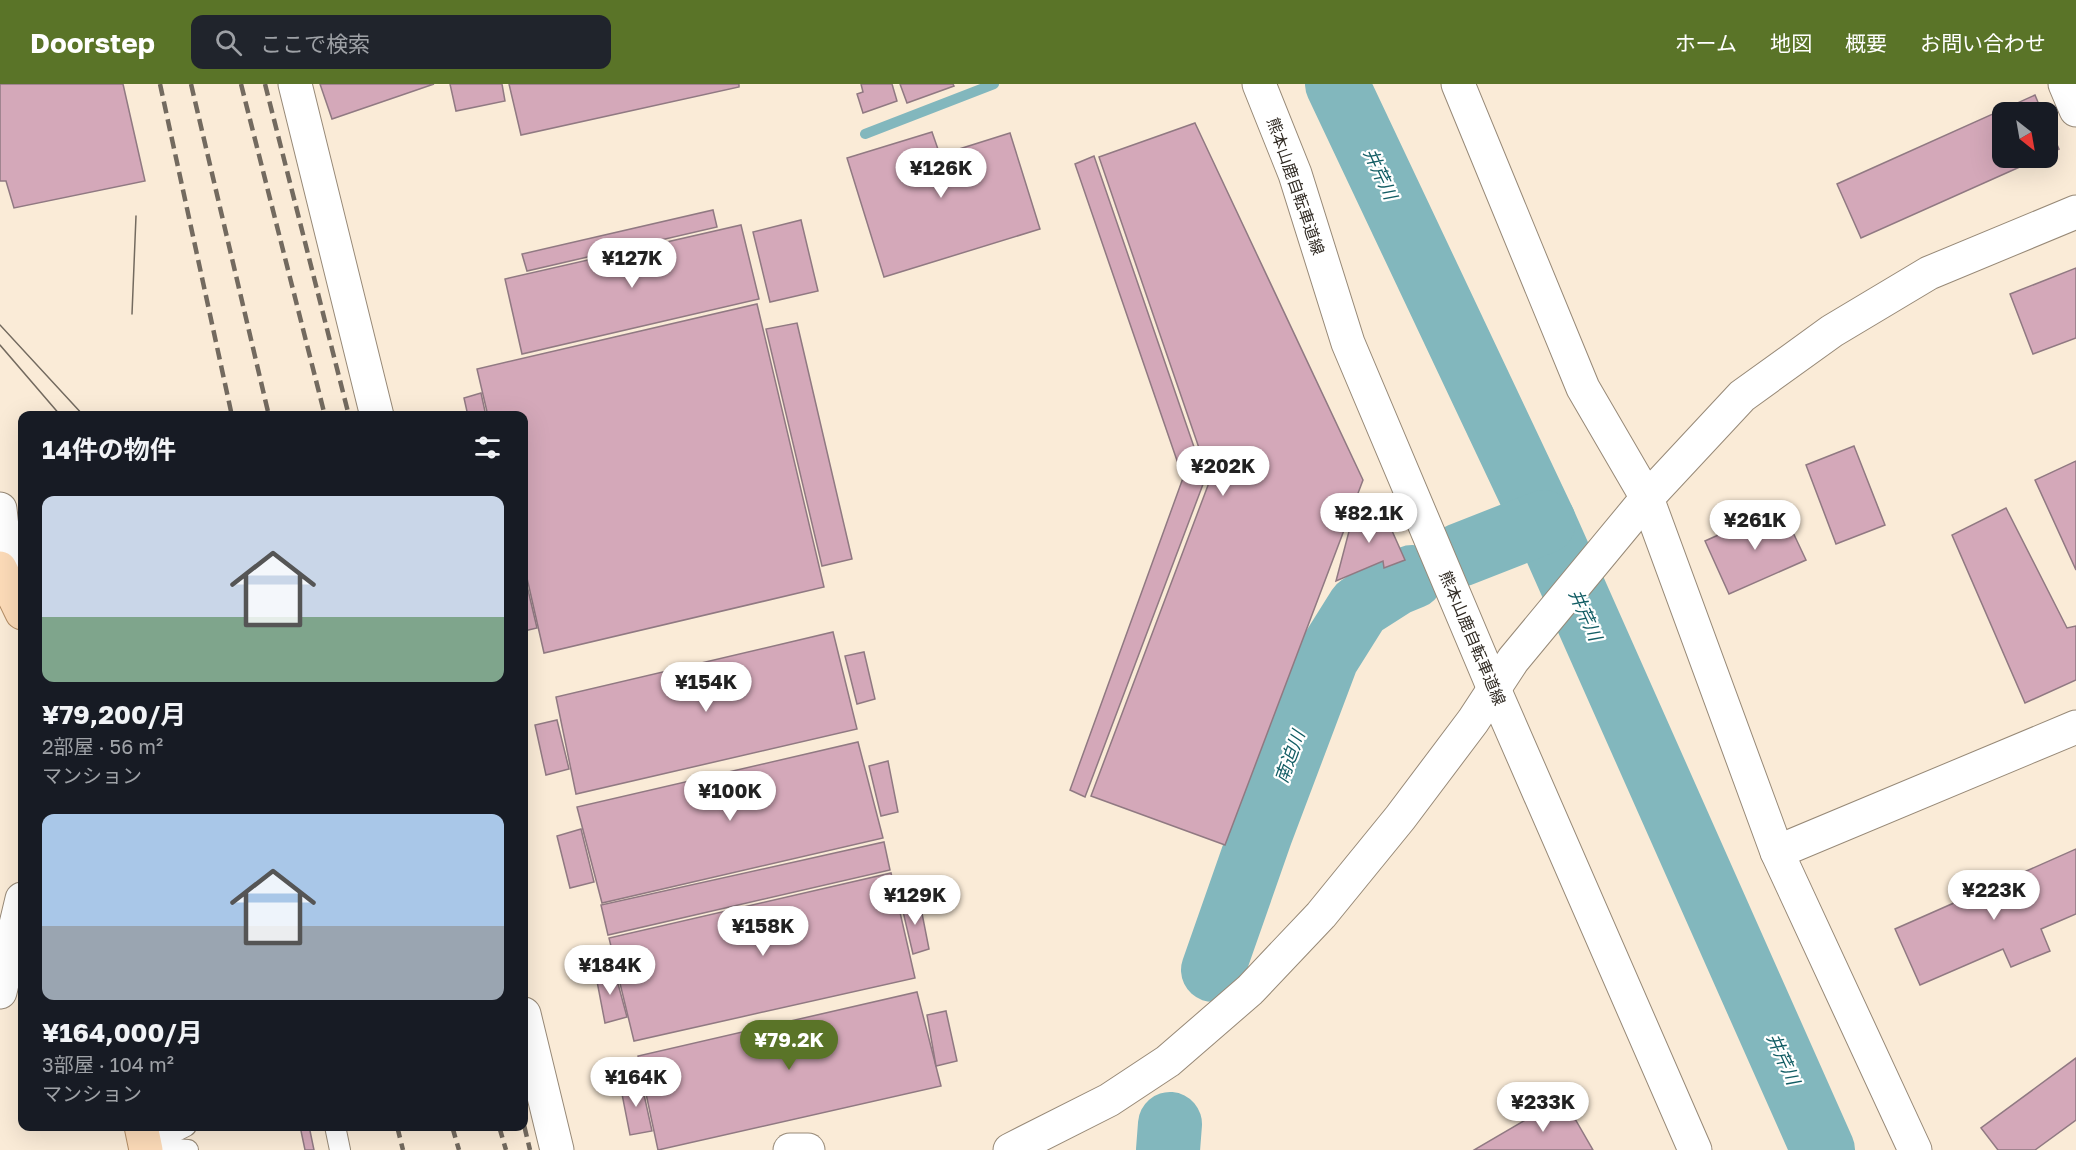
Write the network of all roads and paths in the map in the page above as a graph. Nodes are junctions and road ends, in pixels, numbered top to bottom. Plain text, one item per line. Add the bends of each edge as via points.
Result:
1 (296, 84) edge
2 (1259, 84) edge
3 (1458, 84) edge
4 (2065, 84) edge
5 (2076, 110) edge
6 (2076, 213) edge
7 (376, 411) edge
8 (1641, 507) junction
9 (0, 509) edge
10 (4, 575) edge
11 (18, 605) edge
12 (1494, 689) junction
13 (2076, 727) edge
14 (1778, 852) junction
15 (18, 916) edge
16 (0, 992) edge
17 (528, 1030) edge
18 (173, 1131) edge
19 (336, 1131) edge
20 (141, 1143) edge
21 (188, 1150) edge
22 (340, 1150) edge
23 (557, 1150) edge
24 (790, 1150) edge
25 (808, 1150) edge
26 (1010, 1150) edge
27 (1695, 1150) edge
28 (1915, 1150) edge

1 - 7 street
2 - 12 street, 熊本山鹿自転車道線 via 1295,174 1348,343
3 - 8 street via 1582,388
4 - 5 street
6 - 8 street via 1929,273 1832,331 1742,396
8 - 12 street
8 - 14 street
9 - 10 street
10 - 11 main road
12 - 26 street via 1350,880 1250,990 1168,1061 1109,1100
12 - 27 street, 熊本山鹿自転車道線
13 - 14 street
14 - 28 street
15 - 16 street
17 - 23 street
18 - 20 lane
19 - 22 lane
20 - 21 lane
24 - 25 street

